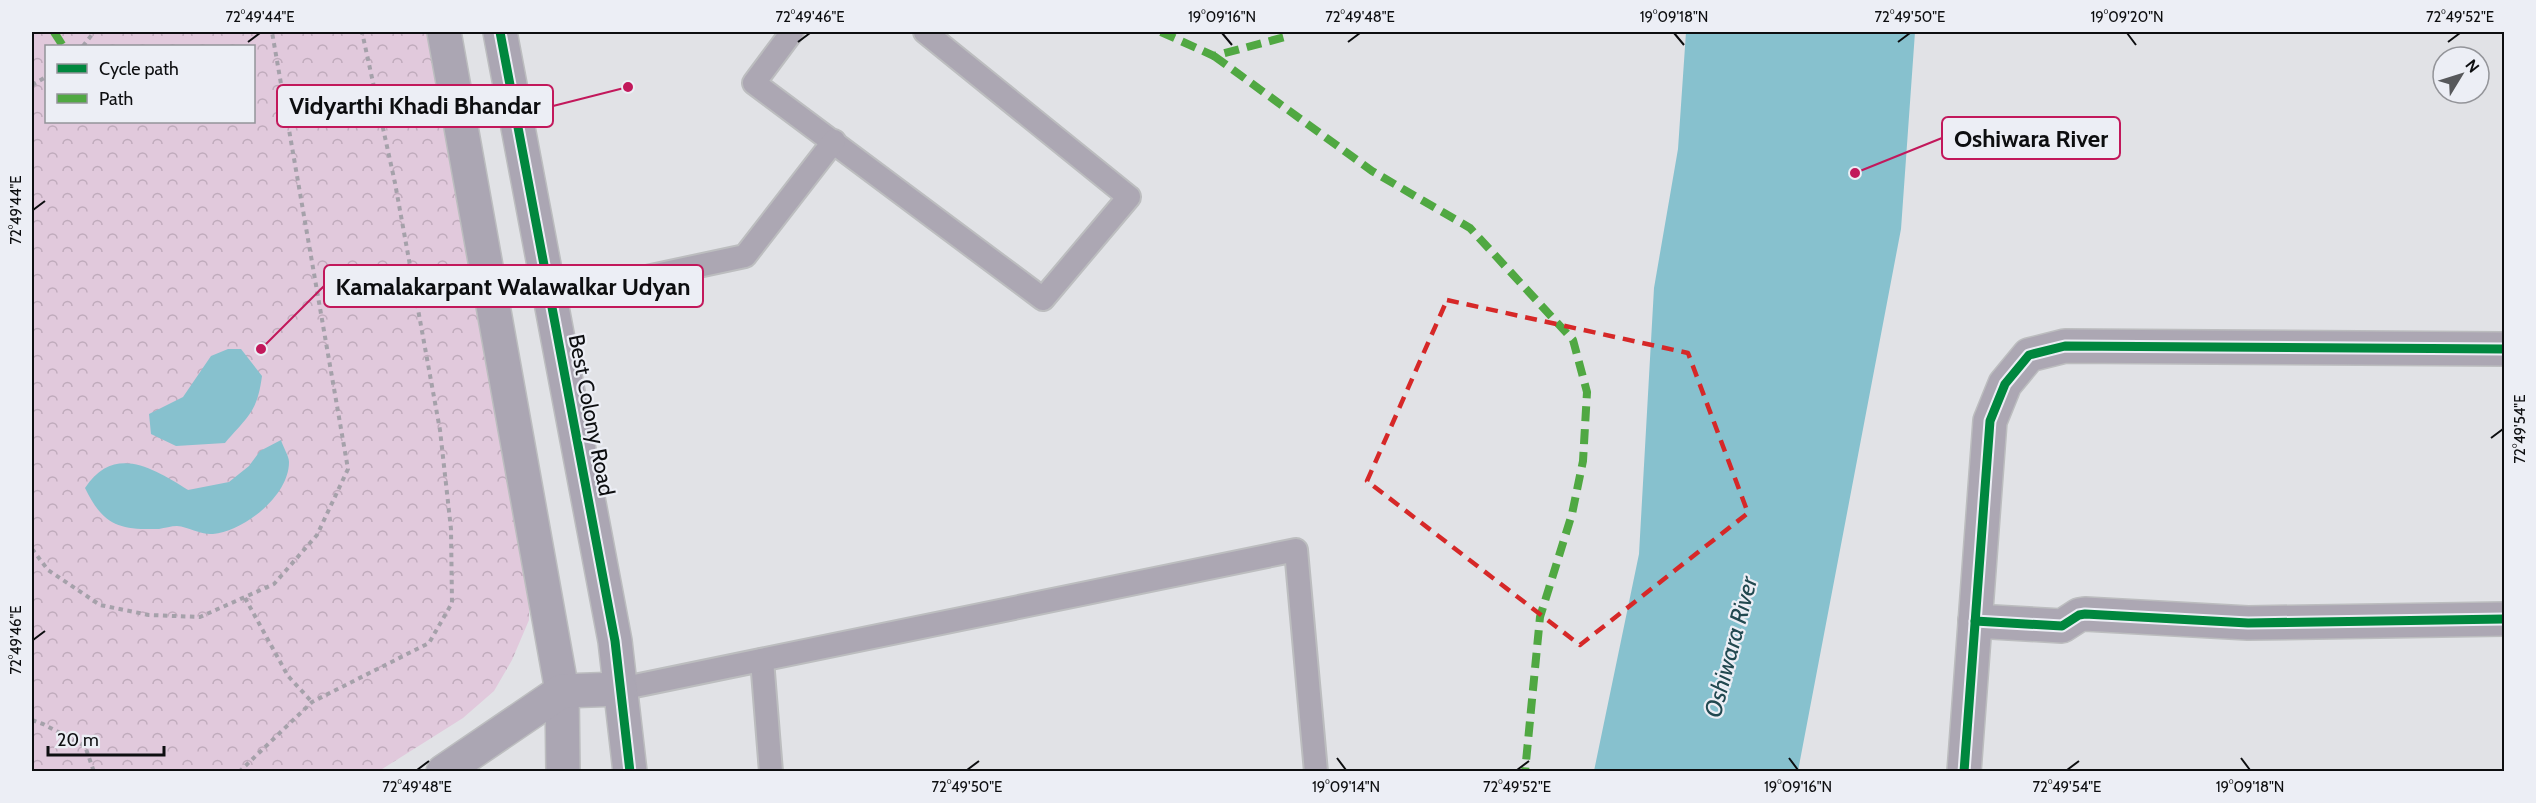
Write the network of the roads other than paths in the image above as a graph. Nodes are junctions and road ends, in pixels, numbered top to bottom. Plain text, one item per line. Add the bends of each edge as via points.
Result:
1 (444, 32) edge
2 (500, 32) edge
3 (792, 32) edge
4 (925, 32) edge
5 (834, 141) junction
6 (548, 288) junction
7 (2505, 349) edge
8 (2505, 619) edge
9 (1975, 621) junction
10 (762, 660) junction
11 (620, 689) junction
12 (561, 691) junction
13 (443, 771) edge
14 (563, 771) edge
15 (630, 771) edge
16 (771, 771) edge
17 (1316, 771) edge
18 (1964, 771) edge

1 - 12 street
2 - 6 street, Best Colony Road
3 - 5 lane via 754,83
4 - 5 lane via 1129,197 1043,299
5 - 6 lane via 744,256 609,285
6 - 11 street, Best Colony Road via 615,641
7 - 9 street via 2065,346 2029,355 2005,384 1990,421
8 - 9 street via 2248,623 2085,614 2062,626
9 - 18 street
10 - 11 lane
10 - 16 lane
10 - 17 lane via 1296,550
11 - 12 street
11 - 15 street, Best Colony Road
12 - 13 street
12 - 14 street

